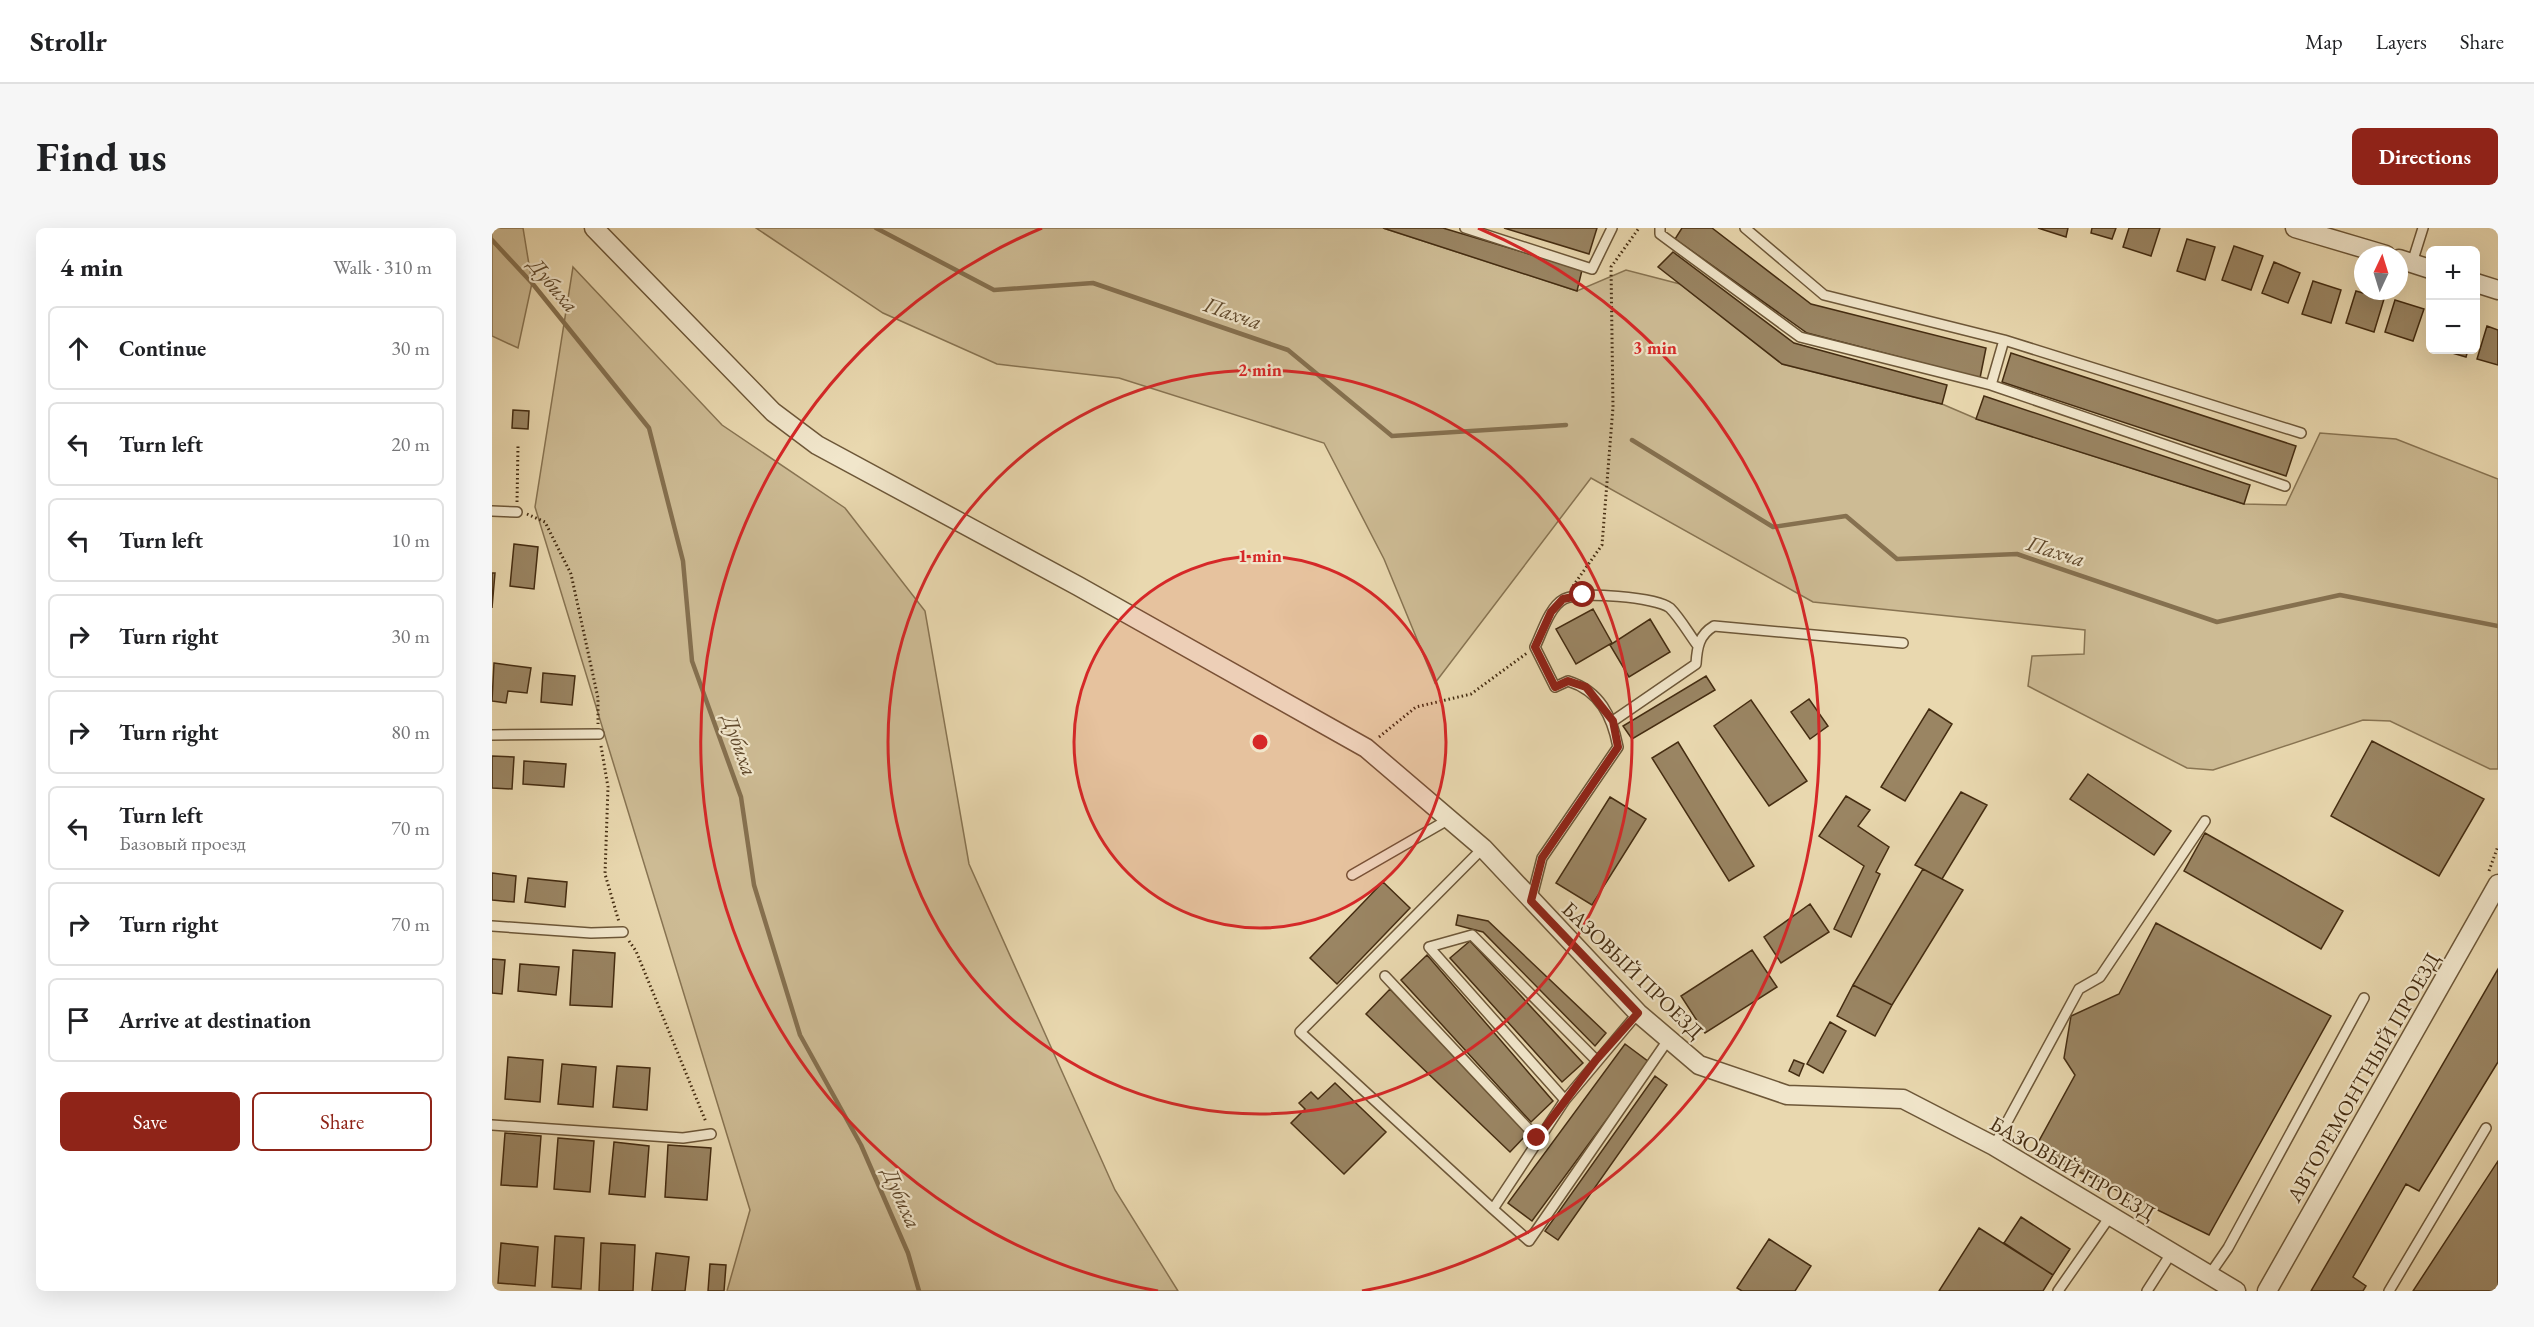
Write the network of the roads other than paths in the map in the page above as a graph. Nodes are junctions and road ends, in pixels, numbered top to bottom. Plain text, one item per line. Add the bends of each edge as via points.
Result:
1 (594, 228) edge
2 (1465, 228) edge
3 (1612, 228) edge
4 (1660, 228) edge
5 (1745, 228) edge
6 (2295, 228) edge
7 (2423, 228) edge
8 (2356, 246) edge
9 (2408, 257) edge
10 (2408, 262) edge
11 (2426, 267) edge
12 (2480, 285) edge
13 (2498, 290) edge
14 (2004, 340) junction
15 (1991, 385) junction
16 (2301, 433) dead end
17 (2285, 486) dead end
18 (492, 511) edge
19 (517, 512) road end
20 (1903, 643) dead end
21 (1698, 646) junction
22 (1613, 721) junction
23 (599, 734) road end
24 (492, 735) edge
25 (1451, 818) junction
26 (2205, 821) dead end
27 (1483, 848) junction
28 (1352, 875) dead end
29 (2498, 884) edge
30 (1531, 901) junction
31 (492, 926) edge
32 (623, 932) road end
33 (1385, 976) dead end
34 (2364, 998) dead end
35 (1638, 1013) junction
36 (1668, 1040) junction
37 (1596, 1060) junction
38 (1564, 1100) junction
39 (492, 1125) edge
40 (2486, 1128) dead end
41 (711, 1134) road end
42 (1537, 1138) junction
43 (1994, 1146) junction
44 (1493, 1209) junction
45 (2110, 1215) junction
46 (2172, 1252) junction
47 (2210, 1274) junction
48 (2058, 1291) edge
49 (2147, 1291) edge
50 (2236, 1291) edge
51 (2267, 1291) edge
52 (2389, 1291) edge

1 - 25 street, БАЗОВЫЙ ПРОЕЗД via 773,412 817,445 1088,591 1366,748
2 - 3 lane via 1592,269
4 - 15 lane via 1660,234 1800,337
5 - 14 lane via 1824,295
6 - 8 street
7 - 9 lane
10 - 11 street
12 - 13 street
14 - 15 lane
14 - 16 lane
15 - 17 lane
18 - 19 lane
20 - 21 lane via 1714,626 1705,632
21 - 22 lane via 1696,664
21 - 22 lane via 1668,607 1640,600 1583,595 1563,599 1551,612 1535,647 1555,687 1568,681 1586,687
22 - 30 lane via 1618,747 1542,858
23 - 24 lane
25 - 27 street, БАЗОВЫЙ ПРОЕЗД
25 - 28 lane
26 - 43 lane via 2100,977 2079,989
27 - 30 street, БАЗОВЫЙ ПРОЕЗД
27 - 44 lane via 1300,1032
29 - 51 street, АВТОРЕМОНТНЫЙ ПРОЕЗД
30 - 35 street, БАЗОВЫЙ ПРОЕЗД
31 - 32 lane
33 - 42 lane
34 - 47 lane via 2229,1248
35 - 36 street, БАЗОВЫЙ ПРОЕЗД
35 - 37 lane
36 - 43 street, БАЗОВЫЙ ПРОЕЗД via 1699,1065 1787,1095 1903,1099
36 - 44 lane via 1529,1241
37 - 38 lane
37 - 38 lane via 1472,935 1429,947
38 - 42 lane
39 - 41 lane via 683,1138
40 - 52 lane
42 - 44 lane
43 - 45 street, БАЗОВЫЙ ПРОЕЗД
45 - 46 street, БАЗОВЫЙ ПРОЕЗД
45 - 48 lane
46 - 47 street, БАЗОВЫЙ ПРОЕЗД
46 - 49 lane
47 - 50 street, БАЗОВЫЙ ПРОЕЗД

